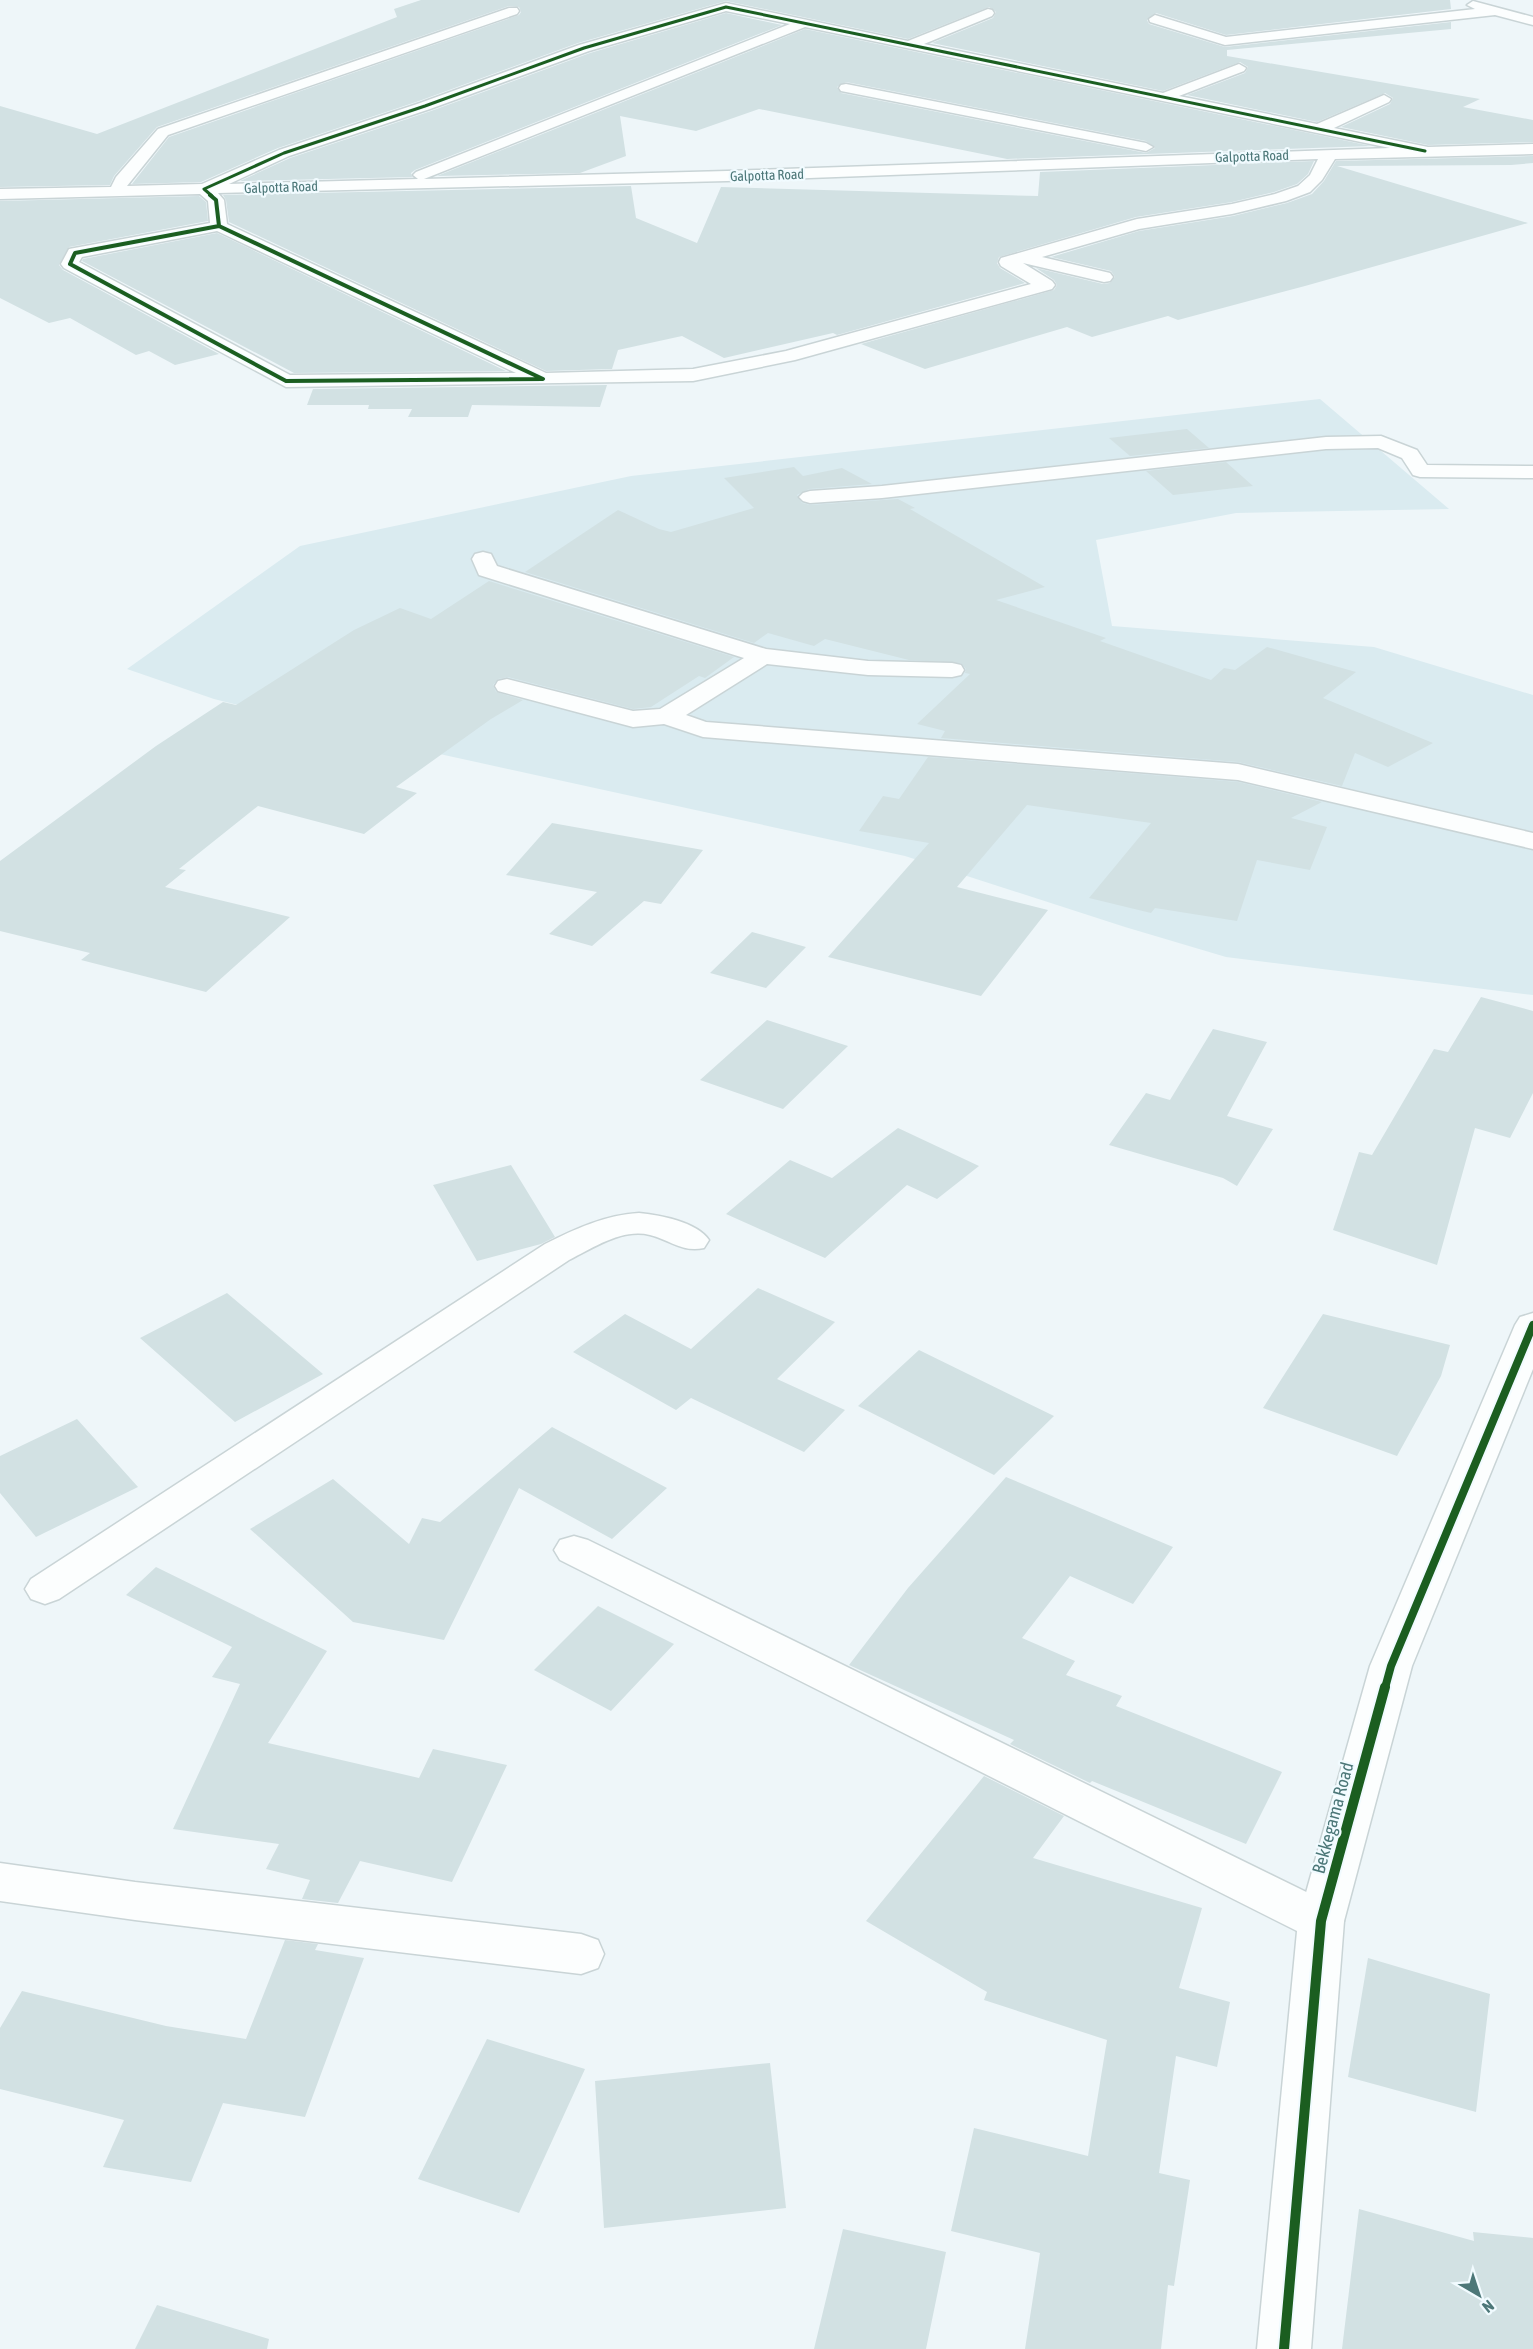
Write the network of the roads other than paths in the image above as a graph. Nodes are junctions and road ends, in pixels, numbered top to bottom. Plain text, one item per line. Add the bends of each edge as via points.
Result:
1 (1464, 3) dead end
2 (731, 4) edge
3 (513, 11) dead end
4 (1494, 11) junction
5 (988, 13) dead end
6 (1155, 19) dead end
7 (1533, 21) edge
8 (804, 23) junction
9 (909, 45) junction
10 (1239, 68) dead end
11 (846, 88) dead end
12 (1162, 98) junction
13 (1384, 99) dead end
14 (1319, 129) junction
15 (1533, 148) edge
16 (1425, 151) junction
17 (1332, 154) junction
18 (1200, 158) junction
19 (399, 183) junction
20 (204, 189) junction
21 (117, 192) junction
22 (0, 194) edge
23 (219, 226) junction
24 (1022, 257) junction
25 (1104, 277) dead end
26 (543, 379) junction
27 (1533, 472) edge
28 (810, 497) dead end
29 (483, 559) dead end
30 (762, 656) junction
31 (952, 670) dead end
32 (507, 686) dead end
33 (666, 716) junction
34 (1533, 841) edge
35 (692, 1240) dead end
36 (1533, 1324) edge
37 (574, 1550) dead end
38 (45, 1589) dead end
39 (0, 1882) edge
40 (1321, 1921) junction
41 (580, 1954) dead end
42 (1284, 2349) edge

1 - 4 street
2 - 8 street
2 - 20 street via 584,48 284,153
3 - 21 street via 163,132 122,180
4 - 6 street via 1225,41
4 - 7 street
5 - 9 street
8 - 9 street
8 - 19 street
9 - 12 street
10 - 12 street
11 - 18 street
12 - 14 street
13 - 14 street
14 - 16 street
15 - 16 street, Galpotta Road
16 - 17 street, Galpotta Road
17 - 18 street, Galpotta Road
17 - 24 street via 1304,189 1280,198 1137,224
18 - 19 street, Galpotta Road via 727,176
19 - 20 street, Galpotta Road
20 - 21 street, Galpotta Road
20 - 23 street via 216,200
21 - 22 street, Galpotta Road
23 - 26 street
23 - 26 street via 75,253 70,264 286,381
24 - 25 street
24 - 26 street via 1007,262 1046,285 788,356 693,375
27 - 28 street via 1420,471 1410,454 1381,442 1326,443
29 - 30 street via 487,570
30 - 31 street via 868,668
30 - 33 street
32 - 33 street via 633,719
33 - 34 street via 703,729 1238,772
35 - 38 street via 652,1225 634,1223 605,1229 557,1252
36 - 40 street, Bekkegama Road via 1391,1666
37 - 40 street
39 - 41 street
40 - 42 street, Bekkegama Road

